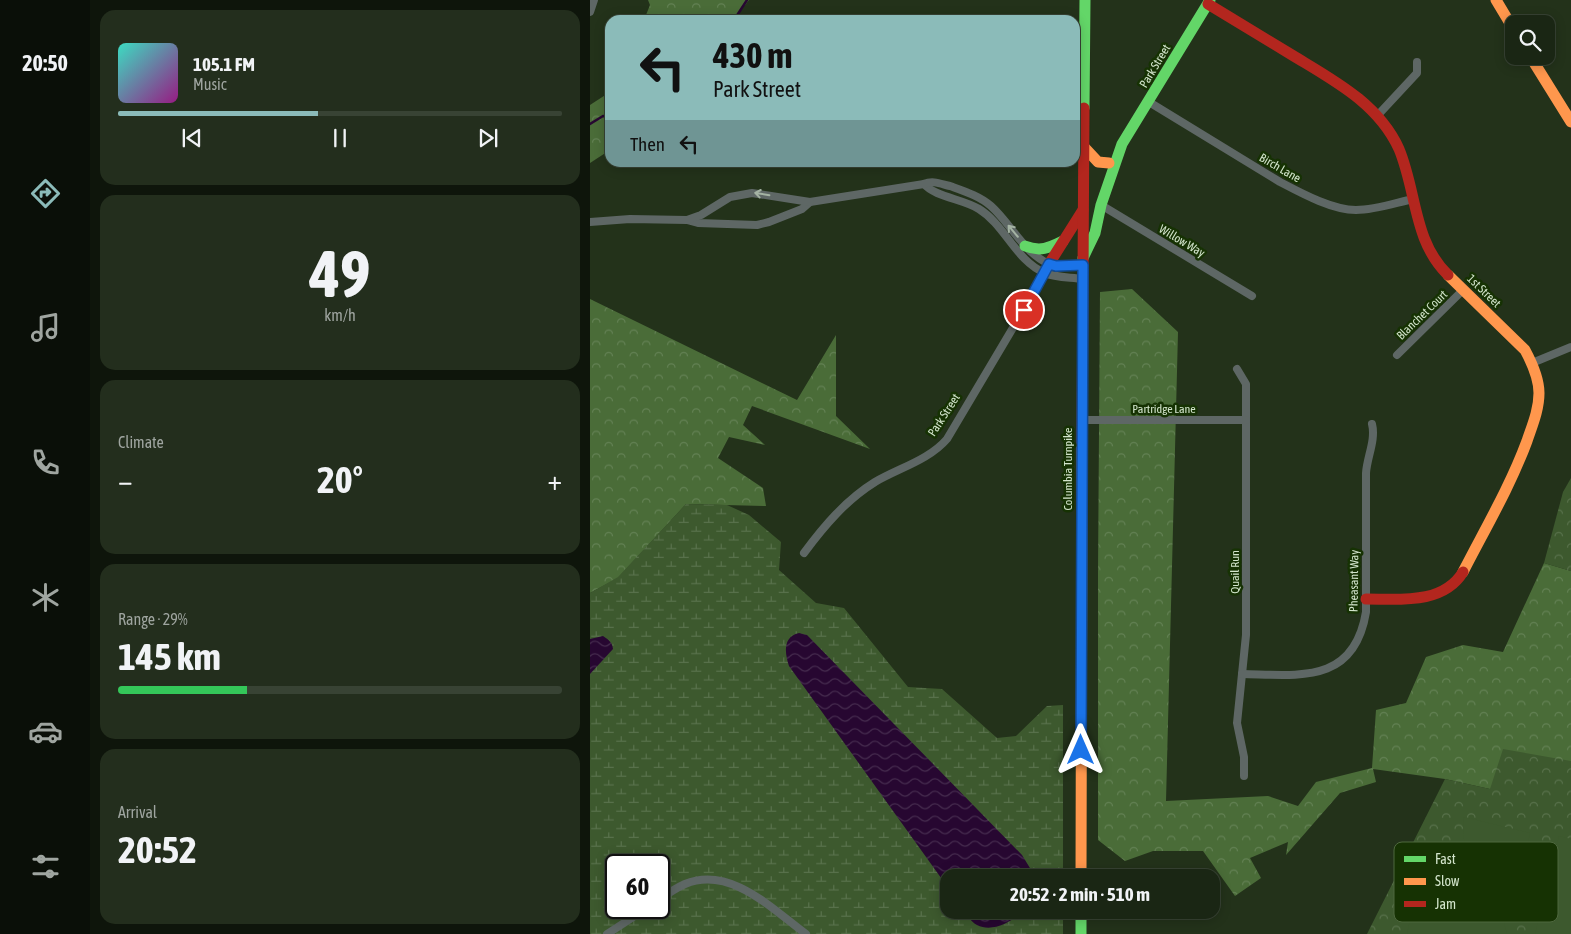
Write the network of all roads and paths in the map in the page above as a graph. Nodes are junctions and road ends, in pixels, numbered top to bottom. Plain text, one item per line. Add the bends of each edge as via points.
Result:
1 (594, 0) edge
2 (1085, 0) edge
3 (1496, 0) edge
4 (1209, 2) edge
5 (590, 12) edge
6 (1505, 15) edge
7 (1417, 62) dead end
8 (1536, 65) edge
9 (1148, 102) junction
10 (1377, 116) junction
11 (1571, 122) edge
12 (1084, 147) junction
13 (1118, 152) junction
14 (1109, 164) junction
15 (924, 184) junction
16 (1413, 199) junction
17 (810, 202) junction
18 (1101, 205) junction
19 (1083, 210) junction
20 (687, 220) junction
21 (590, 222) edge
22 (1065, 240) junction
23 (1025, 246) junction
24 (1083, 262) junction
25 (1047, 269) junction
26 (1083, 279) junction
27 (1463, 290) junction
28 (1252, 296) dead end
29 (1571, 347) edge
30 (1397, 355) dead end
31 (1532, 362) junction
32 (1237, 370) dead end
33 (1082, 420) junction
34 (1246, 420) junction
35 (1372, 424) dead end
36 (804, 553) dead end
37 (1366, 599) junction
38 (1242, 674) junction
39 (1244, 776) dead end
40 (1081, 869) edge
41 (670, 893) edge
42 (630, 919) edge
43 (1081, 919) edge
44 (607, 934) edge
45 (806, 934) edge
46 (1081, 934) edge

1 - 5 street
2 - 12 main road, Columbia Turnpike
3 - 6 main road
4 - 9 main road, Park Street
4 - 10 main road, 1st Street via 1346,88
7 - 10 street via 1417,73
8 - 11 main road
9 - 13 main road, Park Street
9 - 16 street, Birch Lane via 1280,182 1332,205 1354,210
10 - 16 main road, 1st Street via 1399,150
12 - 14 main road via 1098,162
12 - 19 main road, Columbia Turnpike
13 - 14 main road
13 - 18 main road, Park Street
14 - 18 main road via 1098,192
15 - 17 street
23 -> 15 street via 985,201 930,181
15 - 25 street via 929,190 979,209 1025,259
16 - 27 main road, 1st Street via 1430,253
17 - 20 street via 802,209 757,225 698,224
17 -> 20 street via 741,194 730,196
18 - 24 main road, Park Street via 1095,233
18 - 28 street, Willow Way
19 - 22 main road
19 - 24 main road, Columbia Turnpike
20 - 21 street
22 - 23 main road via 1039,251
22 - 25 main road
23 - 25 street
24 - 25 street
24 - 26 main road, Columbia Turnpike
25 - 26 street
25 - 36 street, Park Street via 947,438 934,452 867,488 832,518
26 - 33 main road, Columbia Turnpike
27 - 30 street, Blanchet Court
27 - 31 main road, 1st Street via 1522,347
29 - 31 street
31 - 37 main road, 1st Street via 1539,395 1535,419 1514,475 1465,570 1446,589 1425,598
32 - 34 street, Quail Run via 1246,384
33 - 34 street, Partridge Lane
33 - 40 main road, Columbia Turnpike
34 - 38 street, Quail Run via 1246,635
35 - 37 street, Pheasant Way via 1374,435 1366,473
37 - 38 street, Pheasant Way via 1358,636 1349,652 1334,666 1303,675
38 - 39 street, Quail Run via 1237,723
41 - 45 street via 696,880 727,881 749,892
42 - 44 street
43 - 46 main road

